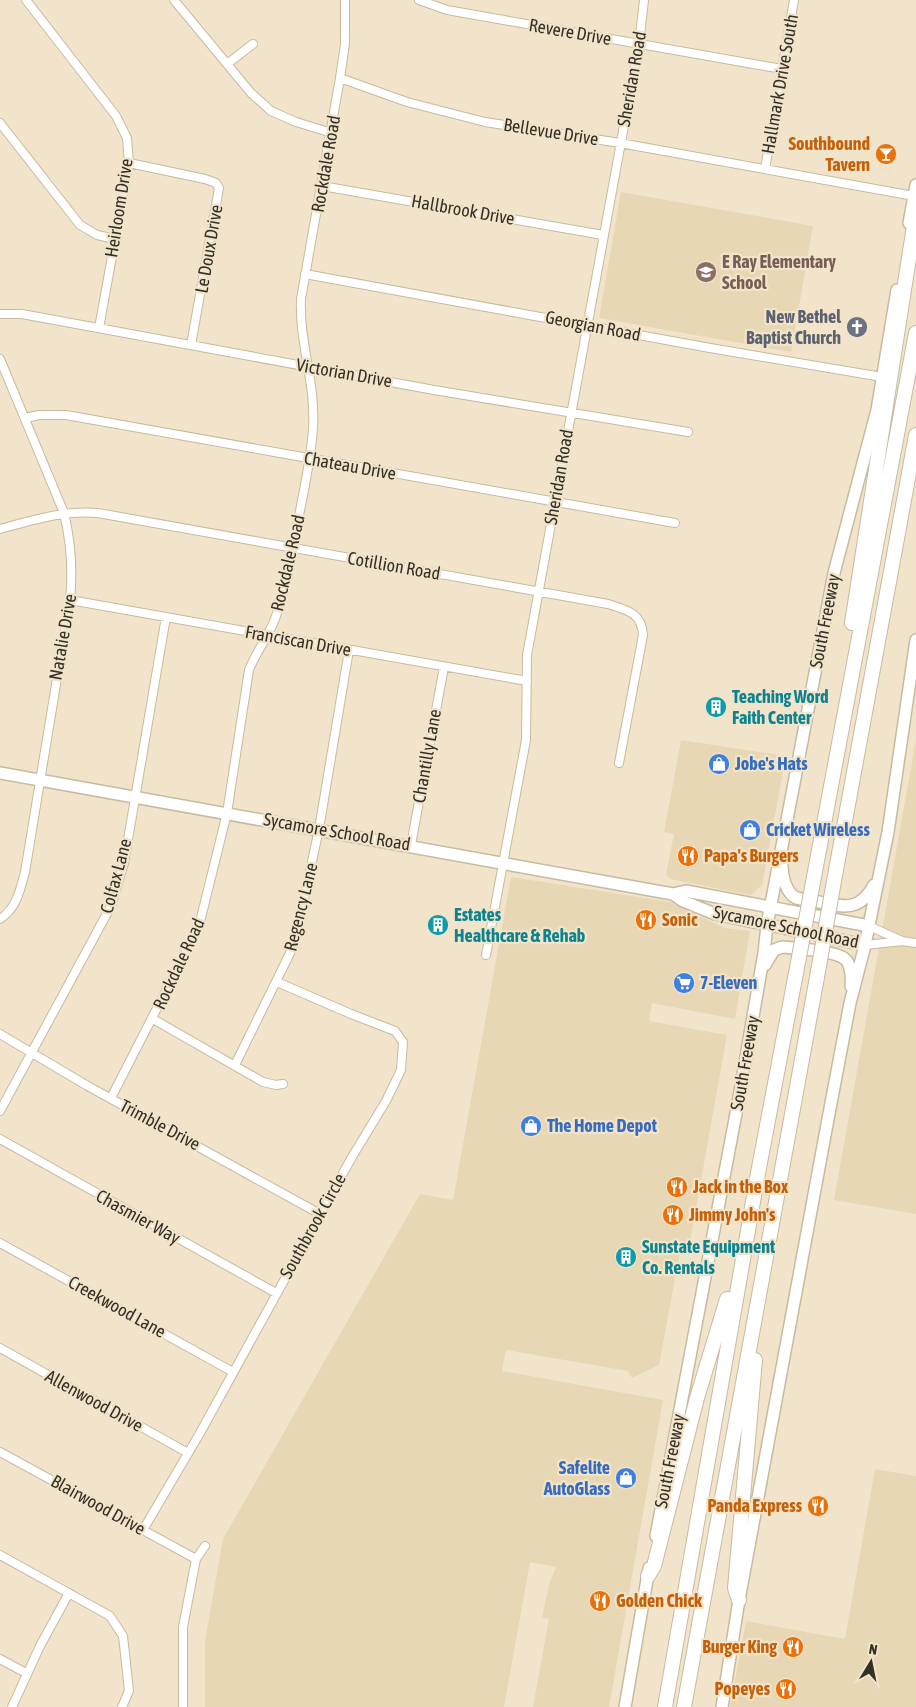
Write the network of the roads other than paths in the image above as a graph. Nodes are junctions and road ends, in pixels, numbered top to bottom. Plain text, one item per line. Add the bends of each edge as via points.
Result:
1 (26, 0) edge
2 (174, 0) edge
3 (345, 0) edge
4 (419, 0) edge
5 (446, 0) edge
6 (644, 0) edge
7 (794, 0) edge
8 (447, 10) junction
9 (253, 44) dead end
10 (639, 44) junction
11 (227, 64) junction
12 (782, 69) junction
13 (340, 78) junction
14 (0, 122) edge
15 (332, 133) junction
16 (620, 143) junction
17 (129, 163) junction
18 (765, 168) junction
19 (322, 186) junction
20 (915, 190) edge
21 (916, 213) edge
22 (603, 235) junction
23 (115, 239) junction
24 (305, 274) junction
25 (0, 314) edge
26 (587, 325) junction
27 (99, 328) junction
28 (916, 333) edge
29 (191, 345) junction
30 (0, 359) edge
31 (310, 367) junction
32 (882, 377) junction
33 (571, 413) junction
34 (25, 418) junction
35 (688, 432) dead end
36 (916, 435) edge
37 (310, 459) junction
38 (916, 478) edge
39 (554, 503) junction
40 (64, 513) junction
41 (675, 523) dead end
42 (900, 525) junction
43 (0, 529) edge
44 (292, 548) junction
45 (538, 592) junction
46 (70, 600) junction
47 (166, 617) junction
48 (268, 635) junction
49 (916, 640) edge
50 (350, 650) junction
51 (444, 667) junction
52 (527, 681) junction
53 (840, 738) junction
54 (619, 763) dead end
55 (0, 774) edge
56 (39, 780) junction
57 (134, 796) junction
58 (227, 812) junction
59 (319, 829) junction
60 (410, 845) junction
61 (781, 857) junction
62 (502, 862) junction
63 (880, 874) junction
64 (673, 894) junction
65 (770, 908) junction
66 (0, 918) edge
67 (767, 925) junction
68 (868, 926) junction
69 (902, 941) junction
70 (916, 943) edge
71 (865, 945) junction
72 (486, 955) dead end
73 (762, 970) junction
74 (277, 982) junction
75 (850, 1003) junction
76 (153, 1019) junction
77 (0, 1034) edge
78 (32, 1053) junction
79 (235, 1064) junction
80 (283, 1084) dead end
81 (111, 1098) junction
82 (0, 1111) edge
83 (0, 1139) edge
84 (758, 1173) junction
85 (320, 1214) junction
86 (0, 1243) edge
87 (765, 1256) junction
88 (276, 1293) junction
89 (0, 1348) edge
90 (233, 1372) junction
91 (0, 1452) edge
92 (188, 1453) junction
93 (143, 1530) junction
94 (205, 1546) dead end
95 (0, 1555) edge
96 (196, 1559) junction
97 (648, 1576) junction
98 (69, 1594) junction
99 (739, 1600) junction
100 (0, 1659) edge
101 (26, 1674) junction
102 (12, 1707) edge
103 (122, 1707) edge
104 (183, 1707) edge
105 (625, 1707) edge
106 (665, 1707) edge
107 (684, 1707) edge
108 (722, 1707) edge

1 - 17 street, Heirloom Drive via 116,116 127,138
2 - 11 street
3 - 13 street, Rockdale Road via 345,44
4 - 8 street, Revere Drive
5 - 8 street
6 - 10 street, Sheridan Road
7 - 12 street, Hallmark Drive South
8 - 10 street, Revere Drive
9 - 11 street
10 - 12 street, Revere Drive
10 - 16 street, Sheridan Road
11 - 15 street via 271,111
12 - 18 street, Hallmark Drive South
13 - 15 street, Rockdale Road
13 - 16 street, Bellevue Drive via 406,102 485,122
14 - 23 street via 80,224 98,235
15 - 19 street, Rockdale Road
16 - 18 street, Bellevue Drive
16 - 22 street, Sheridan Road
17 - 23 street, Heirloom Drive
17 - 29 street, Le Doux Drive via 205,179 216,183 219,188
18 - 20 street, Bellevue Drive
19 - 22 street, Hallbrook Drive
19 - 24 street, Rockdale Road
20 - 32 main road, South Freeway
21 - 53 highway via 834,728
22 - 26 street, Sheridan Road
23 - 27 street, Heirloom Drive
24 - 26 street, Georgian Road
24 - 31 street, Rockdale Road via 301,318
25 - 27 street, Victorian Drive via 22,314
26 - 32 street, Georgian Road
26 - 33 street, Sheridan Road
27 - 29 street, Victorian Drive
28 - 53 highway, South Freeway
29 - 31 street, Victorian Drive
30 - 34 street, Natalie Drive
31 - 33 street, Victorian Drive
31 - 37 street, Rockdale Road via 313,392
32 - 61 main road, South Freeway via 868,446 834,573
33 - 35 street, Victorian Drive
33 - 39 street, Sheridan Road
34 - 37 street, Chateau Drive via 66,415
34 - 40 street, Natalie Drive
36 - 42 highway
37 - 39 street, Chateau Drive
37 - 44 street, Rockdale Road
38 - 42 highway
39 - 41 street, Chateau Drive
39 - 45 street, Sheridan Road
40 - 43 street, Cotillion Road
40 - 44 street, Cotillion Road via 98,513
40 - 46 street, Natalie Drive via 72,561
42 - 87 highway, bridge
44 - 45 street, Cotillion Road
44 - 48 street, Rockdale Road via 284,591
45 - 52 street, Sheridan Road via 527,655
45 - 54 street, Cotillion Road via 631,611 643,625
46 - 47 street, Franciscan Drive
46 - 56 street, Natalie Drive
47 - 48 street, Franciscan Drive
47 - 57 street, Colfax Lane
48 - 50 street, Franciscan Drive
48 - 58 street, Rockdale Road via 249,670
49 - 63 main road
50 - 51 street, Franciscan Drive
50 - 59 street, Regency Lane
51 - 52 street, Franciscan Drive
51 - 60 street, Chantilly Lane
52 - 62 street, Sheridan Road via 526,740
53 - 84 highway, South Freeway, bridge
55 - 56 main road, Sycamore School Road
56 - 57 main road, Sycamore School Road
56 - 66 street, Natalie Drive via 21,888 15,904 8,914
57 - 58 main road, Sycamore School Road
57 - 78 street, Colfax Lane via 124,863 111,906
58 - 59 main road, Sycamore School Road
58 - 76 street, Rockdale Road via 199,926
59 - 60 main road, Sycamore School Road
59 - 74 street, Regency Lane via 294,944
60 - 62 main road, Sycamore School Road
61 - 63 main road via 782,875 792,895 846,907 868,896
61 - 65 main road, South Freeway
62 - 64 main road, Sycamore School Road
62 - 72 street, Sheridan Road
63 - 68 main road
64 - 65 main road, Sycamore School Road via 686,891
64 - 67 main road, Sycamore School Road via 715,914
65 - 67 main road, South Freeway
65 - 68 main road, Sycamore School Road
67 - 71 main road, Sycamore School Road
67 - 73 main road, South Freeway
68 - 69 street, Sycamore School Road
68 - 71 main road
69 - 70 street, Sycamore School Road
69 - 71 street, Sycamore School Road
71 - 75 main road
73 - 75 main road via 774,950 782,947 844,958 852,980
73 - 97 main road, South Freeway
74 - 79 street, Regency Lane
74 - 85 street, Southbrook Circle via 385,1026 395,1031 402,1042 403,1061 396,1084
75 - 99 main road
76 - 79 street
76 - 81 street, Rockdale Road
77 - 78 street, Trimble Drive
78 - 81 street, Trimble Drive
78 - 82 street, Colfax Lane
79 - 80 street via 263,1082
81 - 85 street, Trimble Drive
83 - 88 street, Chasmier Way
84 - 97 highway via 750,1187 723,1316 654,1566
84 - 106 highway, South Freeway
85 - 88 street, Southbrook Circle
86 - 90 street, Creekwood Lane
87 - 99 highway via 767,1280 754,1370 735,1588
87 - 107 highway
88 - 90 street, Southbrook Circle
89 - 92 street, Allenwood Drive
90 - 92 street, Southbrook Circle
91 - 93 street, Blairwood Drive
92 - 93 street, Southbrook Circle
93 - 96 street, Blairwood Drive
94 - 96 street
95 - 98 street
96 - 104 street via 183,1627
97 - 105 main road, South Freeway
98 - 101 street
98 - 103 street via 110,1616 123,1636 129,1691
99 - 108 main road
100 - 101 street
101 - 102 street

